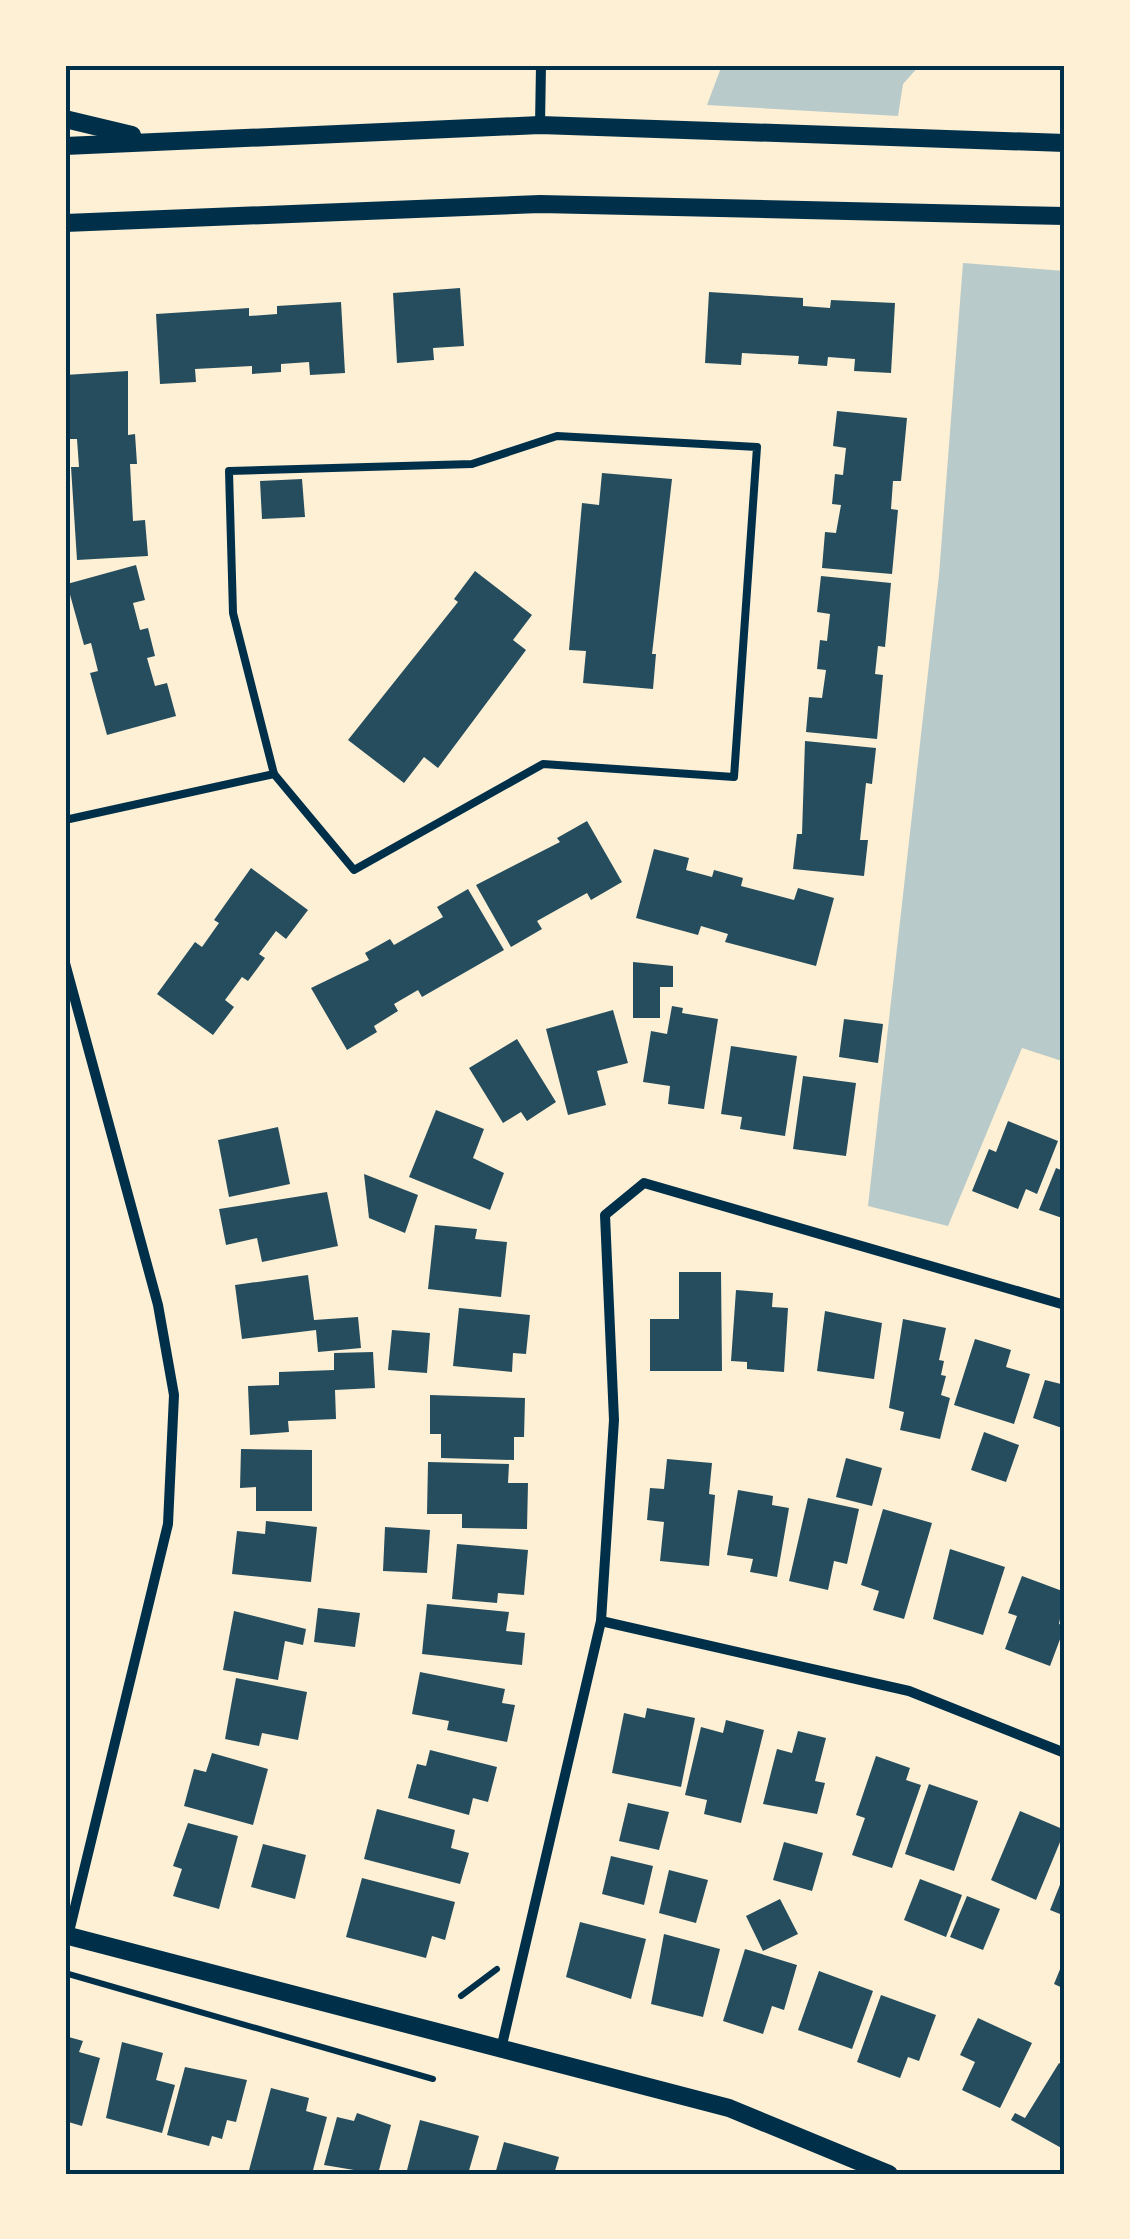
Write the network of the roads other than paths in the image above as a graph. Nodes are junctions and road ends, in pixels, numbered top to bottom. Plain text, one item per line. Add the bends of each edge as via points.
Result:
1 (541, 65) edge
2 (65, 119) edge
3 (540, 125) junction
4 (152, 140) junction
5 (1065, 143) edge
6 (65, 146) edge
7 (1065, 216) edge
8 (65, 223) edge
9 (274, 774) junction
10 (65, 820) edge
11 (65, 963) edge
12 (1065, 1305) edge
13 (601, 1621) junction
14 (1065, 1753) edge
15 (66, 1935) edge
16 (501, 2049) junction
17 (889, 2174) edge

1 - 3 street
2 - 4 street
3 - 4 street
3 - 5 street
4 - 6 street
7 - 8 street via 540,204
9 - 9 lane via 354,870 543,764 734,777 757,447 556,436 472,464 230,471 233,613
9 - 10 lane
11 - 15 street via 158,1305 174,1395 168,1524
12 - 13 street via 644,1183 605,1216 614,1420
13 - 14 street via 909,1691
13 - 16 street
15 - 16 street
16 - 17 street via 729,2108

